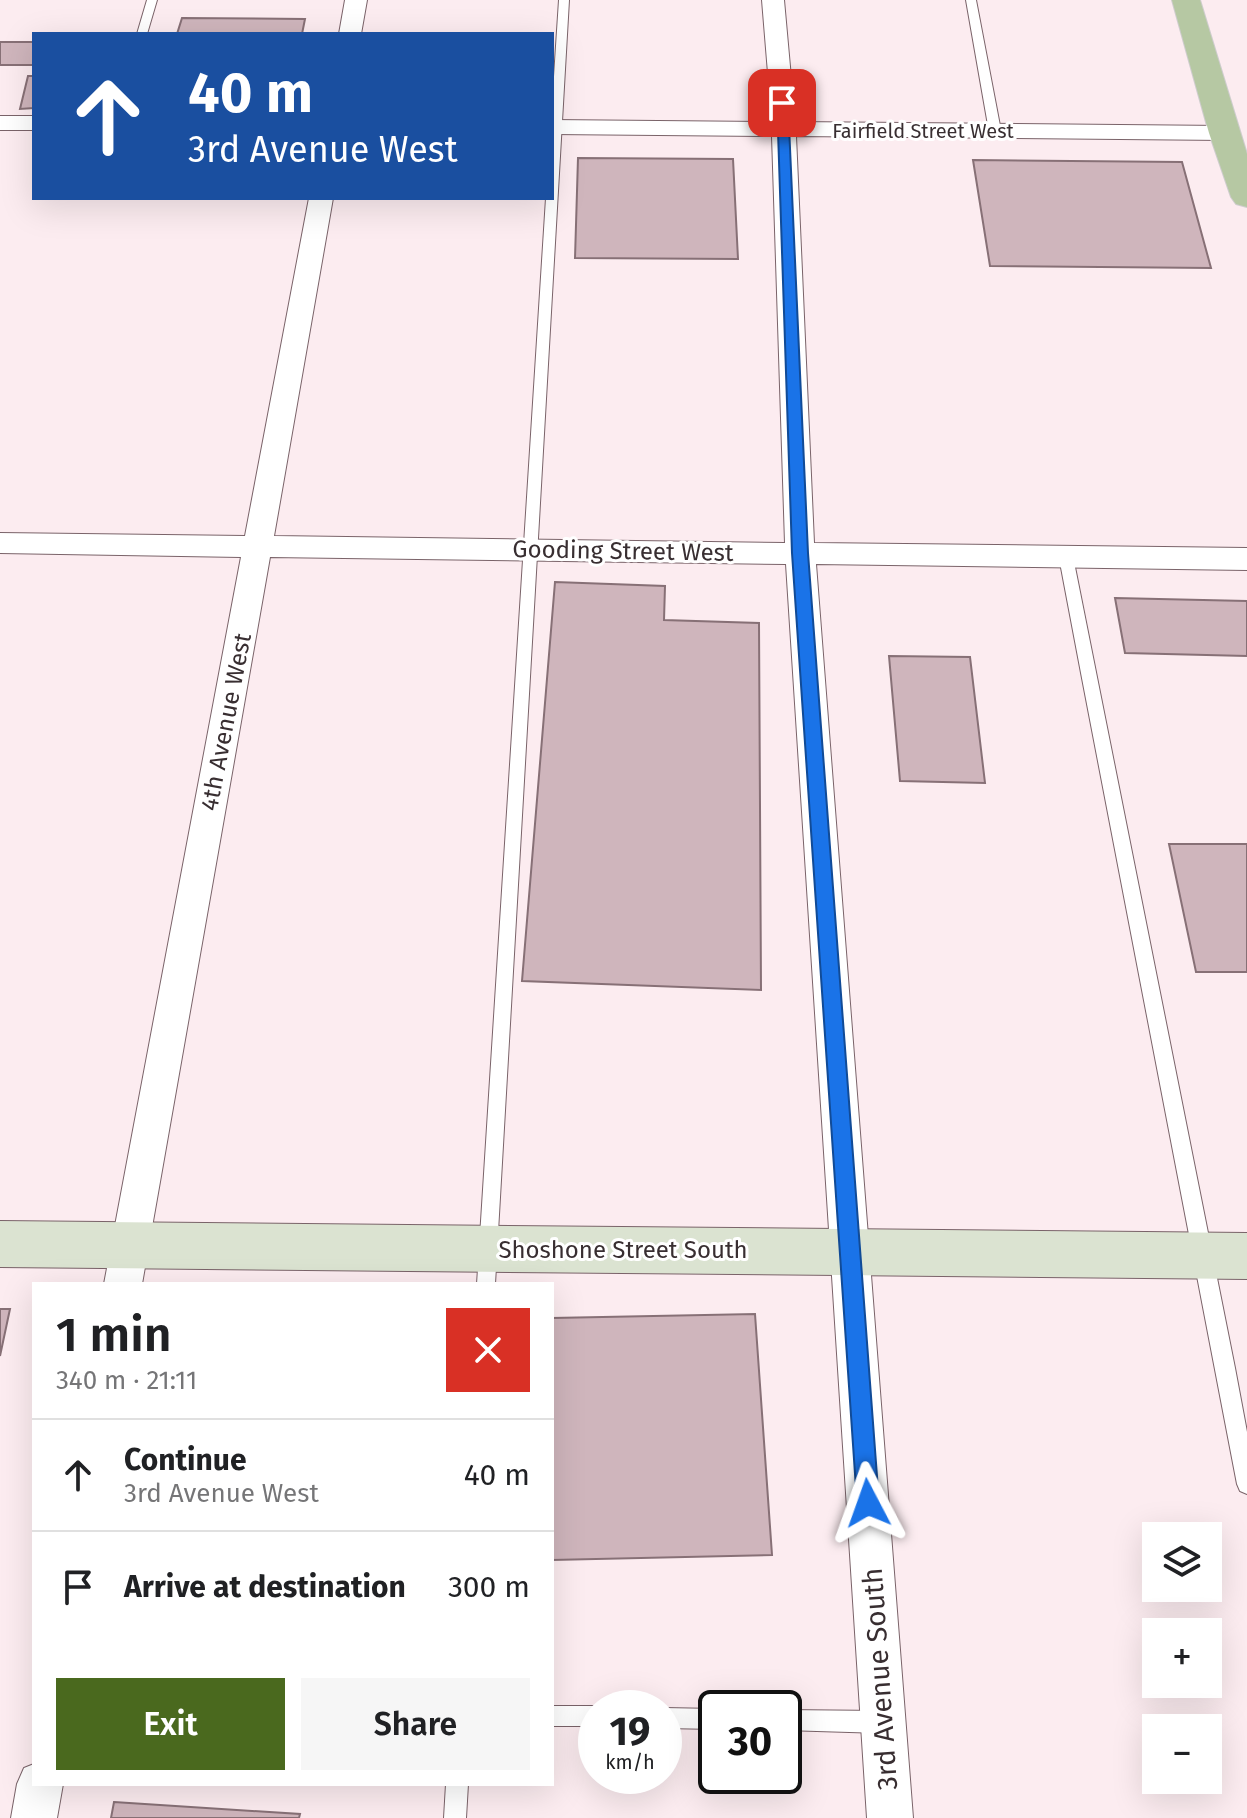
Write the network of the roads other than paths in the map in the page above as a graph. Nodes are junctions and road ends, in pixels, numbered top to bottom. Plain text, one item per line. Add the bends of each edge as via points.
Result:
1 (152, 0) edge
2 (356, 0) edge
3 (564, 0) edge
4 (773, 0) edge
5 (971, 0) edge
6 (1186, 0) edge
7 (143, 32) edge
8 (350, 32) edge
9 (0, 123) edge
10 (32, 123) edge
11 (554, 128) edge
12 (784, 129) junction
13 (995, 131) junction
14 (1236, 133) edge
15 (1247, 197) edge
16 (321, 200) edge
17 (550, 200) edge
18 (0, 543) edge
19 (259, 547) junction
20 (531, 550) junction
21 (800, 553) junction
22 (1066, 557) junction
23 (1247, 559) edge
24 (0, 1244) edge
25 (850, 1252) junction
26 (1226, 1256) edge
27 (126, 1264) edge
28 (487, 1266) edge
29 (1247, 1484) edge
30 (554, 1716) edge
31 (578, 1716) edge
32 (802, 1721) edge
33 (883, 1723) junction
34 (40, 1786) edge
35 (457, 1786) edge
36 (34, 1818) edge
37 (455, 1818) edge
38 (890, 1818) edge

1 - 7 lane
2 - 8 street
3 - 11 lane
4 - 12 street, 3rd Avenue South
5 - 13 lane
6 - 14 main road
9 - 10 street
11 - 12 street, Fairfield Street West
12 - 13 street, Fairfield Street West
12 - 21 street, 3rd Avenue South
13 - 14 street, Fairfield Street West
14 - 15 main road
16 - 19 street, 4th Avenue West
17 - 20 lane
18 - 19 street, Gooding Street West
19 - 20 street, Gooding Street West
19 - 27 street, 4th Avenue West
20 - 21 street, Gooding Street West
20 - 28 lane
21 - 22 street, Gooding Street West
21 - 25 street, 3rd Avenue South
22 - 23 street, Gooding Street West
22 - 26 lane via 1127,882
24 - 27 main road, Shoshone Street South
25 - 26 main road, Shoshone Street South
25 - 28 main road, Shoshone Street South
25 - 33 street, 3rd Avenue South
26 - 29 lane
27 - 28 main road, Shoshone Street South
30 - 31 lane
32 - 33 lane
33 - 38 street, 3rd Avenue South
34 - 36 street
35 - 37 lane

